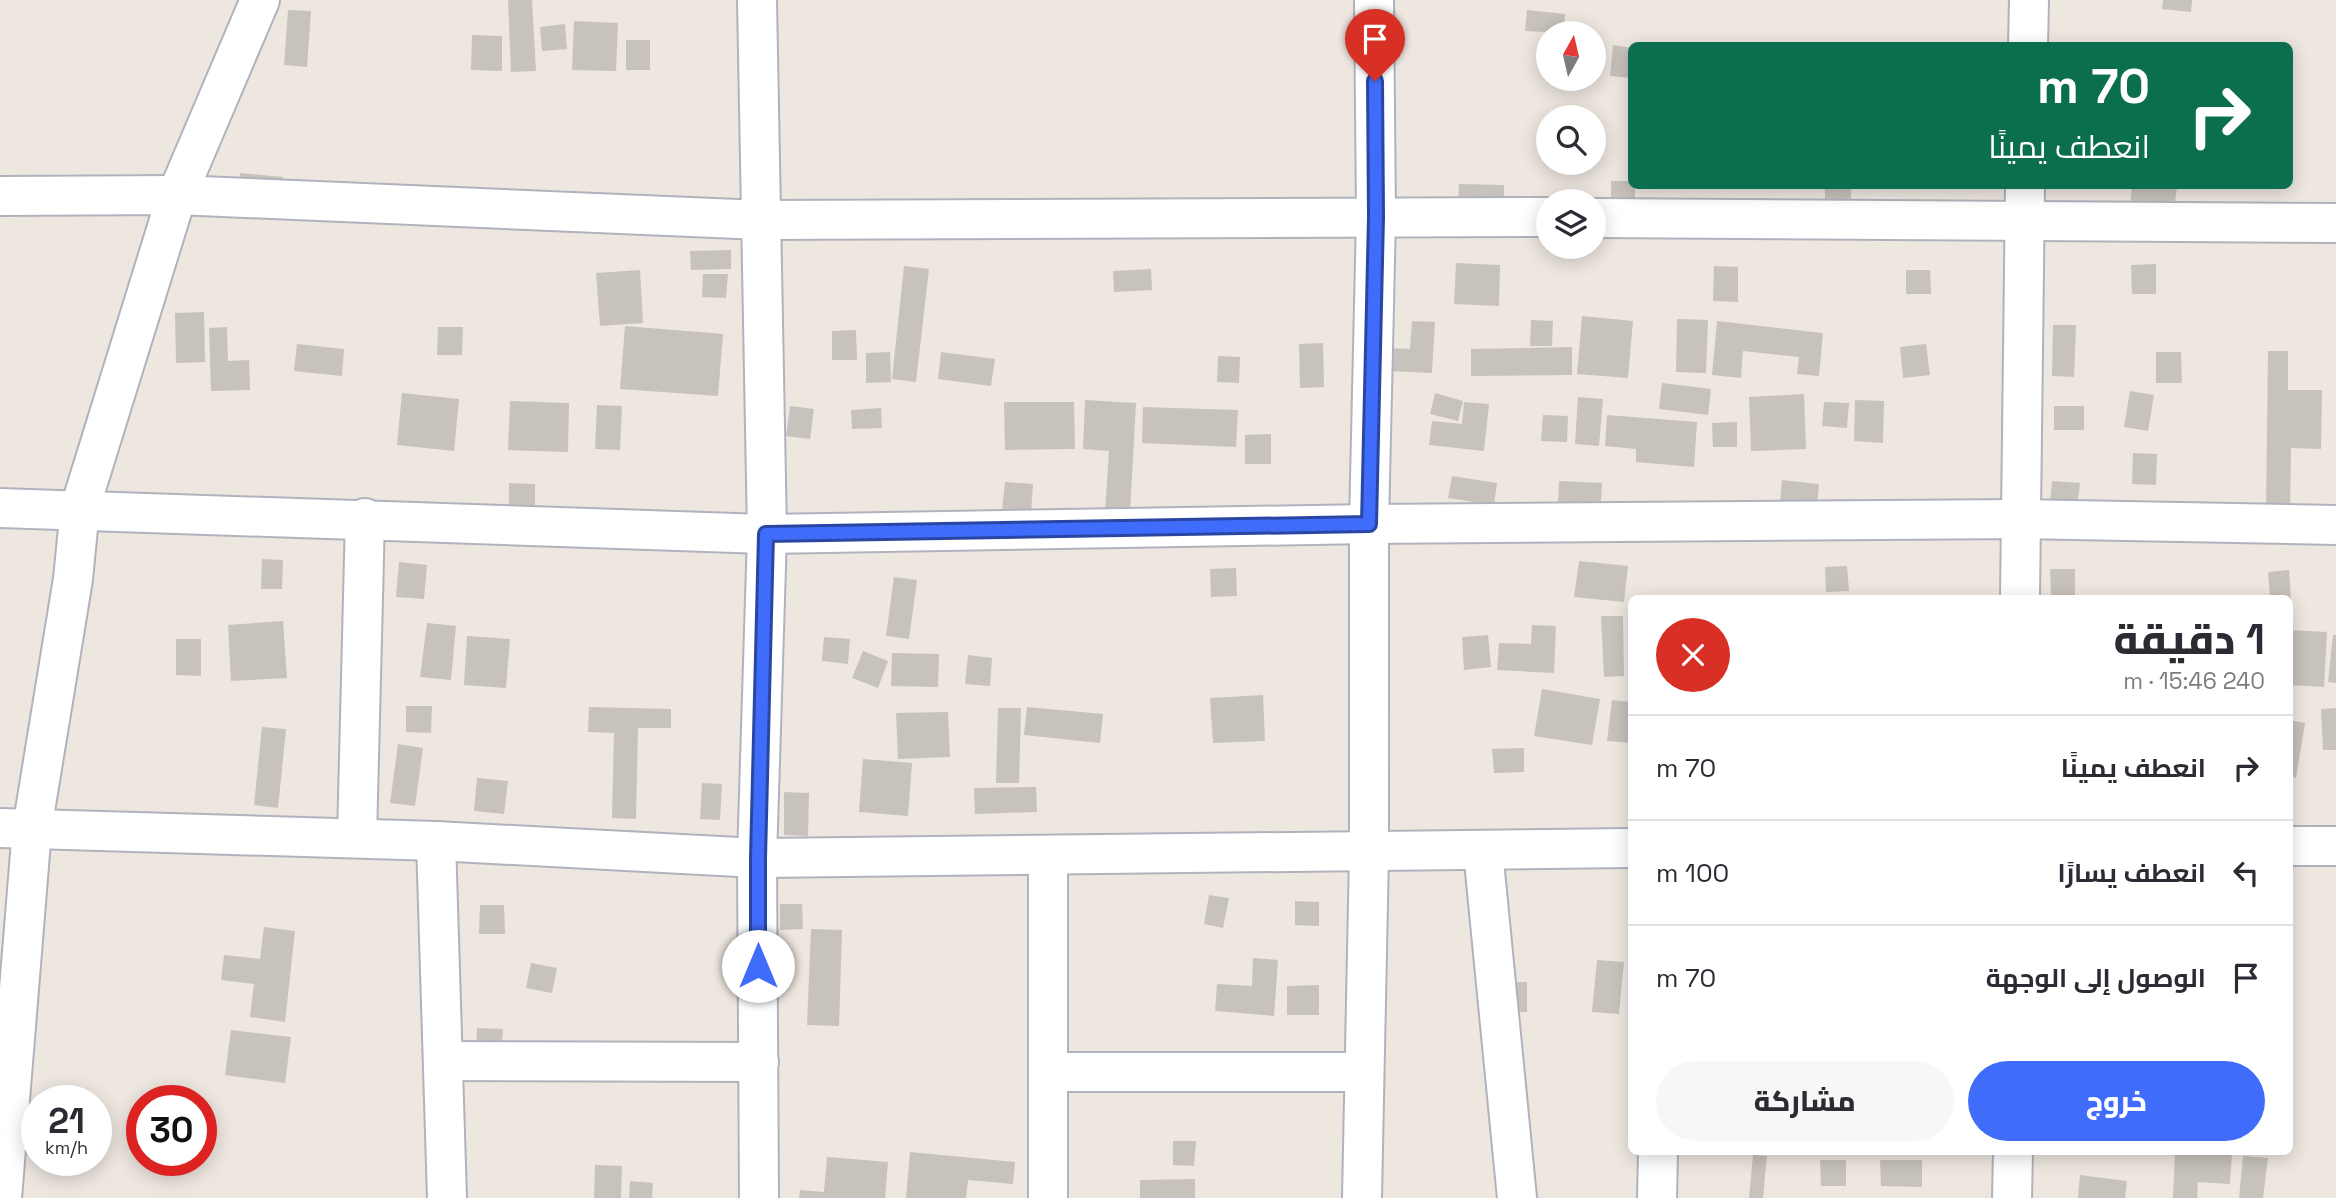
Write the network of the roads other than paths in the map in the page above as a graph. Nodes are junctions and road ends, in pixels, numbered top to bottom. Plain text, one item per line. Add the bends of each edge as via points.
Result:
1 (260, 0) edge
2 (757, 0) edge
3 (1374, 0) edge
4 (2029, 0) edge
5 (2028, 42) edge
6 (177, 195) junction
7 (0, 196) edge
8 (2025, 202) edge
9 (1376, 217) junction
10 (1536, 217) edge
11 (1606, 218) edge
12 (761, 220) junction
13 (2336, 223) edge
14 (0, 508) edge
15 (80, 508) junction
16 (365, 518) junction
17 (2020, 519) junction
18 (1369, 524) junction
19 (2336, 526) edge
20 (766, 534) junction
21 (2020, 595) edge
22 (16, 829) edge
23 (357, 838) junction
24 (436, 841) junction
25 (2293, 846) edge
26 (2336, 846) edge
27 (1628, 848) edge
28 (1483, 851) junction
29 (1369, 853) junction
30 (1048, 855) junction
31 (758, 858) junction
32 (443, 1062) junction
33 (759, 1062) junction
34 (1048, 1072) junction
35 (1364, 1072) junction
36 (1658, 1155) edge
37 (2014, 1155) edge
38 (2, 1198) edge
39 (447, 1198) edge
40 (759, 1198) edge
41 (1048, 1198) edge
42 (1362, 1198) edge
43 (1517, 1198) edge
44 (1657, 1198) edge
45 (2012, 1198) edge

1 - 6 street
2 - 12 street
3 - 9 street
4 - 5 street
6 - 7 street
6 - 12 street
6 - 15 street
8 - 11 street
8 - 13 street
8 - 17 street
9 - 10 street
9 - 12 street
9 - 18 street
12 - 20 street
14 - 15 street
15 - 16 street
15 - 22 street via 73,579
16 - 20 street
16 - 23 street
17 - 18 street
17 - 19 street
17 - 21 street
18 - 20 street
18 - 29 street
20 - 31 street
22 - 23 street
22 - 38 street
23 - 24 street
24 - 31 street
24 - 32 street
25 - 26 street
27 - 28 street
28 - 29 street
28 - 43 street
29 - 30 street
29 - 35 street
30 - 31 street
30 - 34 street
31 - 33 street
32 - 33 street
32 - 39 street
33 - 40 street
34 - 35 street
34 - 41 street
35 - 42 street
36 - 44 street
37 - 45 street

